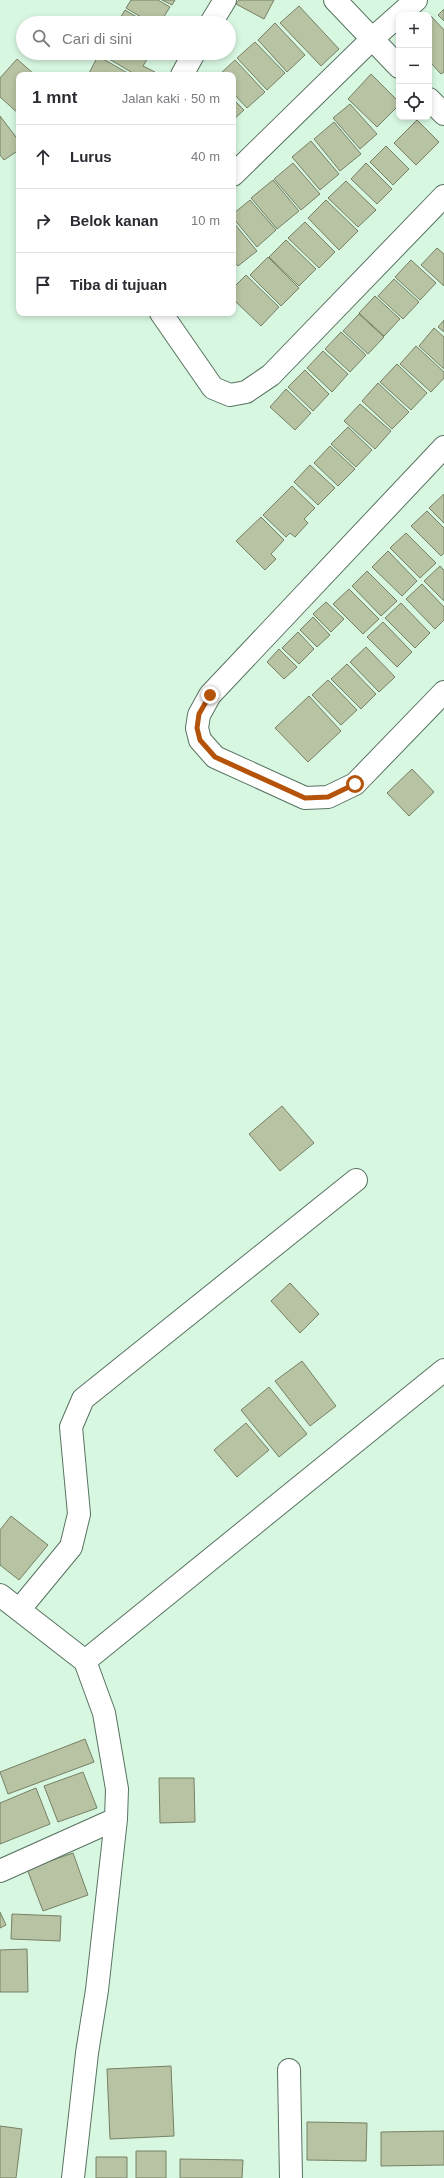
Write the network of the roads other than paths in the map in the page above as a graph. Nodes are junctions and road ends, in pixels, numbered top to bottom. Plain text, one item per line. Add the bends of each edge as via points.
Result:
1 (225, 0) edge
2 (335, 0) edge
3 (416, 0) edge
4 (216, 16) edge
5 (372, 39) junction
6 (190, 60) edge
7 (396, 64) edge
8 (184, 72) edge
9 (432, 102) edge
10 (444, 114) edge
11 (236, 173) edge
12 (444, 196) edge
13 (163, 316) edge
14 (444, 447) edge
15 (444, 692) edge
16 (356, 1180) dead end
17 (444, 1370) edge
18 (0, 1596) edge
19 (19, 1610) junction
20 (85, 1661) junction
21 (116, 1819) junction
22 (0, 1871) edge
23 (289, 2070) dead end
24 (73, 2178) edge
25 (291, 2178) edge

1 - 4 street
2 - 5 street
3 - 5 street
5 - 7 street
5 - 11 street
6 - 8 street
9 - 10 street
12 - 13 street via 271,376 246,392 230,395 213,388
14 - 15 street via 210,695 199,714 197,728 200,740 215,757 305,798 328,797 355,784
16 - 19 street via 84,1399 71,1427 79,1514 71,1547
17 - 20 street
18 - 19 street
19 - 20 street
20 - 21 street via 104,1713 117,1790
21 - 22 street
21 - 24 street
23 - 25 street

